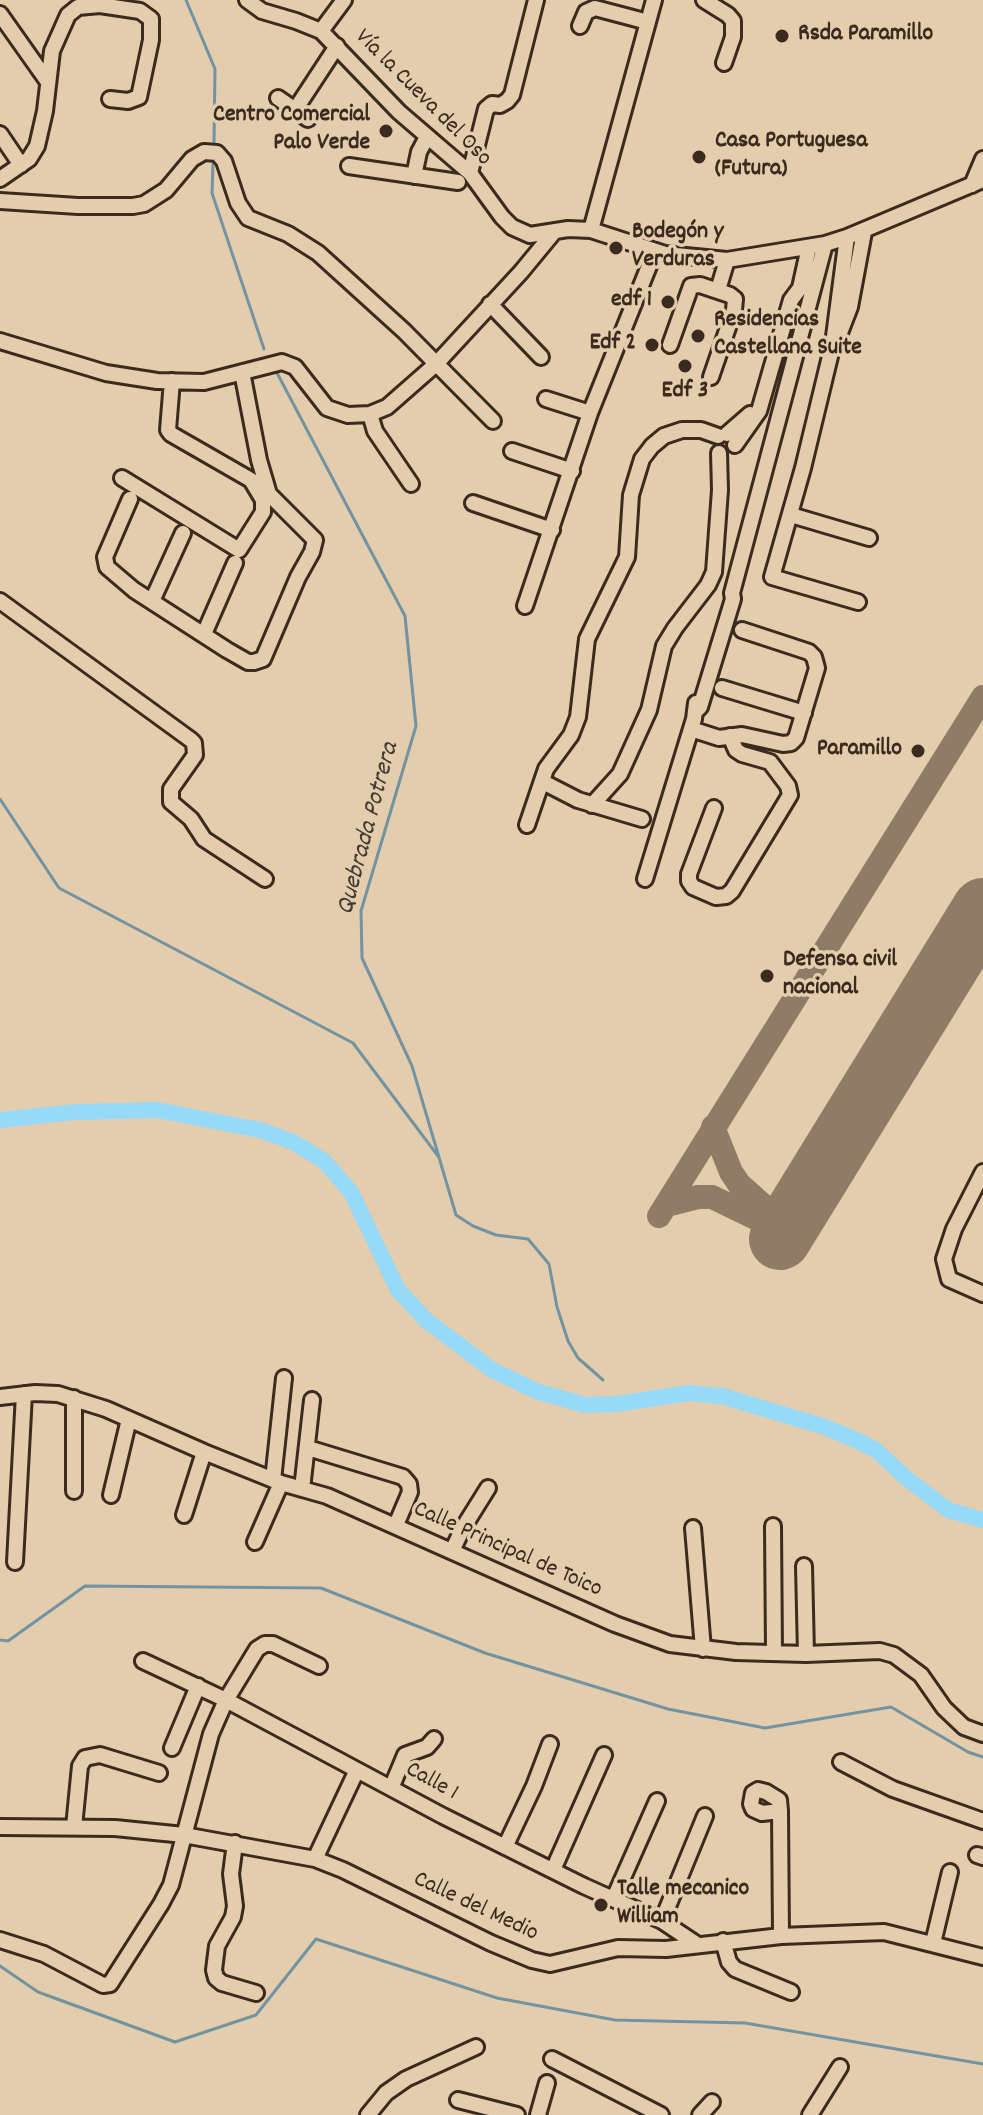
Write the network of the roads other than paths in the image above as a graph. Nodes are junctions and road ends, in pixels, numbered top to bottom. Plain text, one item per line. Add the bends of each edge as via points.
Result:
1 (247, 0) edge
2 (344, 0) edge
3 (536, 0) edge
4 (654, 0) edge
5 (704, 0) edge
6 (0, 14) edge
7 (648, 22) junction
8 (580, 26) dead end
9 (321, 31) junction
10 (337, 46) junction
11 (724, 63) dead end
12 (48, 82) junction
13 (278, 98) dead end
14 (110, 99) dead end
15 (295, 110) junction
16 (308, 119) dead end
17 (0, 134) edge
18 (427, 137) junction
19 (983, 159) edge
20 (21, 165) junction
21 (349, 166) dead end
22 (414, 176) junction
23 (464, 177) junction
24 (0, 179) edge
25 (978, 182) edge
26 (0, 201) edge
27 (591, 230) junction
28 (554, 232) junction
29 (864, 232) junction
30 (847, 237) junction
31 (825, 244) junction
32 (805, 248) junction
33 (655, 251) junction
34 (727, 260) junction
35 (718, 290) junction
36 (846, 299) junction
37 (490, 304) junction
38 (0, 341) edge
39 (670, 345) dead end
40 (541, 357) dead end
41 (436, 364) junction
42 (242, 372) junction
43 (711, 377) dead end
44 (172, 381) junction
45 (546, 399) dead end
46 (590, 413) junction
47 (370, 414) junction
48 (493, 421) dead end
49 (724, 444) junction
50 (512, 451) dead end
51 (572, 471) junction
52 (122, 478) dead end
53 (411, 484) dead end
54 (130, 499) dead end
55 (473, 503) dead end
56 (791, 515) junction
57 (552, 530) junction
58 (183, 533) dead end
59 (869, 538) dead end
60 (235, 563) dead end
61 (0, 601) edge
62 (152, 601) junction
63 (858, 602) dead end
64 (525, 606) dead end
65 (742, 630) dead end
66 (204, 634) junction
67 (722, 688) dead end
68 (804, 713) junction
69 (694, 720) junction
70 (729, 736) junction
71 (543, 782) junction
72 (592, 805) junction
73 (714, 808) dead end
74 (642, 819) dead end
75 (527, 825) dead end
76 (265, 879) dead end
77 (645, 879) dead end
78 (983, 1172) edge
79 (983, 1294) edge
80 (284, 1378) dead end
81 (24, 1394) junction
82 (0, 1397) edge
83 (74, 1398) junction
84 (312, 1400) dead end
85 (129, 1419) junction
86 (308, 1448) junction
87 (204, 1452) junction
88 (277, 1481) junction
89 (488, 1488) dead end
90 (302, 1489) junction
91 (74, 1491) dead end
92 (111, 1495) dead end
93 (184, 1515) dead end
94 (396, 1525) junction
95 (773, 1526) dead end
96 (693, 1528) dead end
97 (255, 1542) dead end
98 (452, 1551) junction
99 (15, 1562) dead end
100 (804, 1566) dead end
101 (703, 1649) junction
102 (774, 1652) junction
103 (806, 1654) junction
104 (143, 1661) dead end
105 (319, 1666) dead end
106 (198, 1686) junction
107 (226, 1700) junction
108 (983, 1734) edge
109 (434, 1739) dead end
110 (550, 1744) dead end
111 (172, 1748) dead end
112 (604, 1755) dead end
113 (841, 1762) dead end
114 (357, 1770) junction
115 (159, 1773) dead end
116 (392, 1786) junction
117 (657, 1801) dead end
118 (780, 1811) dead end
119 (705, 1816) dead end
120 (983, 1821) edge
121 (0, 1827) edge
122 (74, 1827) junction
123 (184, 1835) junction
124 (235, 1843) junction
125 (505, 1847) junction
126 (315, 1859) junction
127 (553, 1870) junction
128 (950, 1872) dead end
129 (614, 1898) junction
130 (662, 1921) junction
131 (781, 1936) junction
132 (0, 1940) edge
133 (723, 1941) junction
134 (933, 1943) junction
135 (698, 1945) junction
136 (983, 1957) edge
137 (791, 1992) dead end
138 (256, 1993) dead end
139 (476, 2047) dead end
140 (552, 2059) dead end
141 (840, 2067) dead end
142 (547, 2083) dead end
143 (458, 2100) dead end
144 (712, 2102) dead end
145 (368, 2115) edge
146 (517, 2115) edge
147 (538, 2115) edge
148 (661, 2115) edge
149 (700, 2115) edge
150 (810, 2115) edge

1 - 9 street, Vía la Cueva del Oso via 262,11
2 - 9 street
3 - 23 street via 512,95 486,109
4 - 7 street
5 - 11 street via 733,21
6 - 12 street
7 - 8 street via 595,8 586,12
7 - 27 street
9 - 10 street, Vía la Cueva del Oso
10 - 15 street
10 - 18 street, Vía la Cueva del Oso
12 - 14 street via 59,30 78,7 100,5 148,14 152,28 141,92 135,100
12 - 20 street via 37,146
13 - 15 street
15 - 16 street
17 - 20 street
18 - 22 street
18 - 23 street, Vía la Cueva del Oso
19 - 25 street
20 - 24 street
21 - 22 street
22 - 23 street
23 - 28 street, Vía la Cueva del Oso via 512,227 530,235
25 - 29 street, Vía la Cueva del Oso
26 - 41 street via 144,204 166,190 192,159 204,152 217,153 248,218 318,253
27 - 28 street, Vía la Cueva del Oso
27 - 33 street, Vía la Cueva del Oso
28 - 37 street
29 - 30 street, Vía la Cueva del Oso
29 - 36 street
30 - 31 street, Vía la Cueva del Oso
30 - 36 street
31 - 32 street, Vía la Cueva del Oso
31 - 69 street via 733,599
32 - 34 street, Vía la Cueva del Oso
32 - 49 street via 800,288 791,300 755,419
33 - 34 street, Vía la Cueva del Oso
33 - 46 street
34 - 35 street
35 - 39 street via 691,286
35 - 43 street via 735,304
36 - 56 street
37 - 40 street
37 - 41 street
38 - 44 street via 106,373
41 - 47 street via 387,407
41 - 48 street
42 - 44 street via 204,382
42 - 47 street via 282,362 301,373 327,408 348,415
42 - 66 street via 269,494 311,533 315,544 263,659 248,662
44 - 52 street via 168,430 251,480 263,500 263,512 239,550
45 - 46 street
46 - 51 street
47 - 53 street via 375,431
49 - 71 street via 682,430 664,436 642,459 635,478 627,557 587,639 578,717
49 - 72 street via 714,572 664,646 649,710 620,774
50 - 51 street
51 - 57 street
54 - 62 street via 105,563
55 - 57 street
56 - 59 street
56 - 63 street via 772,577
57 - 64 street
58 - 62 street
60 - 66 street
61 - 76 street via 194,743 195,755 171,789 171,802 204,839
62 - 66 street
65 - 68 street via 814,657 817,668
67 - 68 street
68 - 70 street via 791,743
69 - 70 street via 719,738
69 - 77 street
70 - 73 street via 742,754 770,762 790,795 732,891 716,897 689,881
71 - 72 street
71 - 75 street
72 - 74 street
78 - 79 street via 944,1259 949,1279
80 - 88 street
81 - 82 street, Calle Principal de Toico
81 - 83 street, Calle Principal de Toico
81 - 99 street
83 - 85 street, Calle Principal de Toico
83 - 91 street
84 - 86 street
85 - 87 street, Calle Principal de Toico
85 - 92 street
86 - 90 street
86 - 94 street via 403,1477 410,1492
87 - 88 street, Calle Principal de Toico
87 - 93 street
88 - 90 street, Calle Principal de Toico
88 - 97 street
89 - 98 street
90 - 94 street, Calle Principal de Toico
94 - 98 street, Calle Principal de Toico
95 - 102 street
96 - 101 street
98 - 101 street, Calle Principal de Toico via 641,1635
100 - 103 street
101 - 102 street, Calle Principal de Toico
102 - 103 street, Calle Principal de Toico
103 - 108 street, Calle Principal de Toico via 894,1655 921,1675 964,1727
104 - 106 street, Calle 1
105 - 107 street via 265,1644
106 - 107 street, Calle 1
106 - 111 street
107 - 114 street, Calle 1
107 - 123 street via 211,1734
109 - 116 street via 405,1755
110 - 125 street
112 - 127 street
113 - 120 street via 893,1789
114 - 116 street, Calle 1
114 - 126 street
115 - 122 street via 100,1755 85,1758
116 - 125 street, Calle 1
117 - 129 street
118 - 131 street
119 - 130 street
121 - 122 street, Calle del Medio
122 - 123 street, Calle del Medio
123 - 124 street, Calle del Medio
123 - 132 street via 167,1894 110,1984
124 - 126 street, Calle del Medio
124 - 138 street via 235,1906 217,1946 214,1970 222,1983
125 - 127 street, Calle 1
126 - 135 street, Calle del Medio via 532,1960 550,1964 618,1948
127 - 129 street, Calle 1
128 - 134 street
129 - 130 street, Calle 1
130 - 135 street, Calle 1
131 - 133 street, Calle del Medio
131 - 134 street, Calle del Medio via 884,1932
133 - 135 street, Calle del Medio
133 - 137 street via 735,1969
134 - 136 street, Calle del Medio
139 - 145 street via 406,2079
140 - 148 street
141 - 150 street
142 - 147 street
143 - 146 street
144 - 149 street

